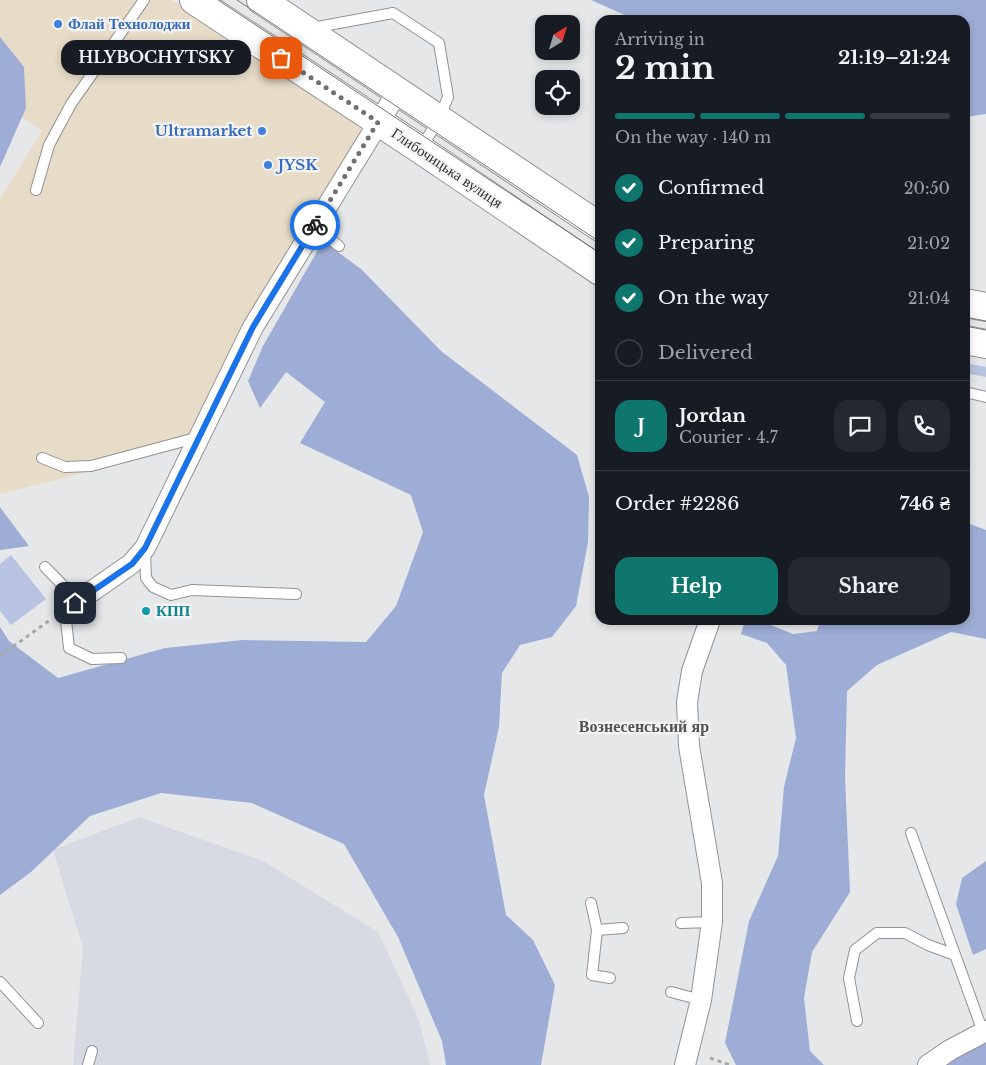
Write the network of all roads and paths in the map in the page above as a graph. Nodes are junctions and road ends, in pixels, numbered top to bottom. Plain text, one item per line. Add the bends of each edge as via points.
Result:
1 (144, 0) edge
2 (194, 0) edge
3 (261, 0) edge
4 (304, 29) junction
5 (398, 91) junction
6 (439, 119) junction
7 (378, 122) junction
8 (420, 149) junction
9 (36, 190) dead end
10 (595, 224) edge
11 (314, 227) junction
12 (339, 246) dead end
13 (595, 269) edge
14 (970, 304) edge
15 (986, 307) edge
16 (970, 341) edge
17 (986, 344) edge
18 (970, 393) edge
19 (986, 396) edge
20 (200, 436) junction
21 (42, 458) dead end
22 (145, 548) junction
23 (44, 567) dead end
24 (296, 594) dead end
25 (77, 602) junction
26 (42, 625) dead end
27 (708, 625) edge
28 (0, 656) edge
29 (122, 658) dead end
30 (911, 833) dead end
31 (592, 903) dead end
32 (712, 922) junction
33 (681, 923) dead end
34 (623, 928) dead end
35 (598, 930) junction
36 (955, 955) junction
37 (610, 978) dead end
38 (0, 982) edge
39 (671, 992) dead end
40 (701, 1000) junction
41 (857, 1021) dead end
42 (38, 1023) dead end
43 (985, 1031) edge
44 (92, 1051) dead end
45 (710, 1058) dead end
46 (88, 1065) edge
47 (685, 1065) edge
48 (730, 1065) edge
49 (928, 1065) edge

1 - 9 lane via 71,104 49,145
2 - 7 main road, Глибочицька вулиця
3 - 4 main road
4 - 5 main road
4 - 6 lane via 393,13 439,43 448,97
5 - 6 main road
5 - 7 street
6 - 8 lane
6 - 10 main road
7 - 8 main road, Глибочицька вулиця
7 - 11 street
8 - 13 main road, Глибочицька вулиця
11 - 12 lane
11 - 20 street via 253,327
14 - 15 main road
16 - 17 main road
18 - 19 lane
20 - 21 lane via 91,466 65,468
20 - 22 street
22 - 24 lane via 146,578 153,587 171,595 192,590
22 - 25 street via 132,564
23 - 25 lane
25 - 29 lane via 66,620 69,648 92,659
26 - 28 path
27 - 32 street via 692,671 687,702 689,746 712,883
30 - 36 lane
31 - 35 lane
32 - 33 lane
32 - 40 street
34 - 35 lane
35 - 37 lane via 592,975
36 - 41 lane via 905,933 877,933 855,950 848,978
36 - 43 lane
38 - 42 lane
39 - 40 lane
40 - 47 street
43 - 49 street
44 - 46 lane
45 - 48 path

